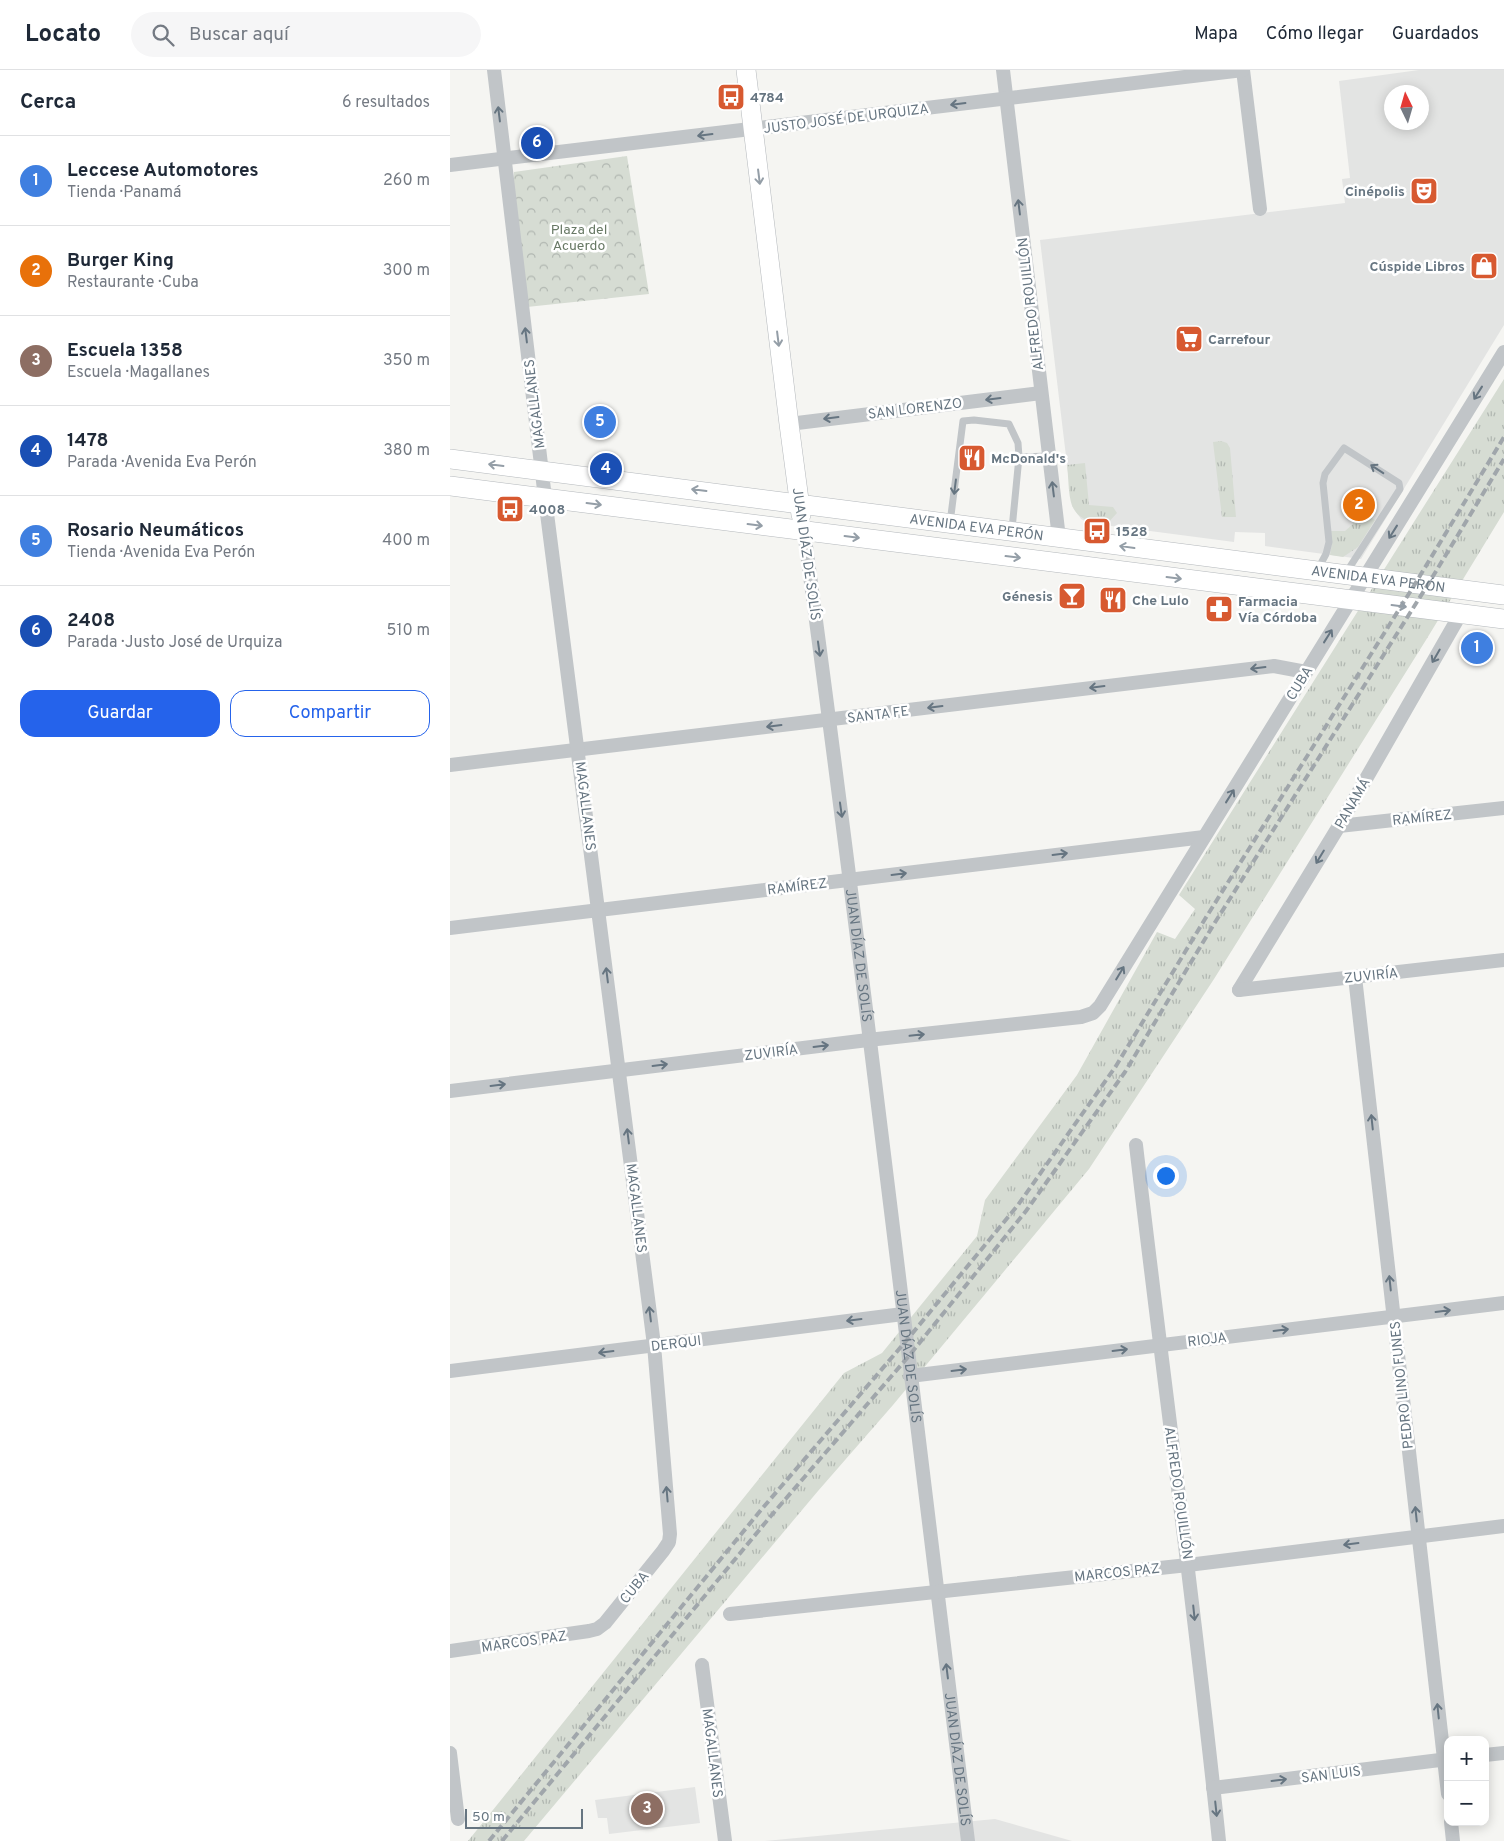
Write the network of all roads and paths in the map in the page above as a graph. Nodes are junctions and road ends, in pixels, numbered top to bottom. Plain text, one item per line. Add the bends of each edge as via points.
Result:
1 (494, 70) edge
2 (746, 70) edge
3 (1003, 70) edge
4 (1243, 70) edge
5 (1006, 98) junction
6 (753, 129) junction
7 (504, 159) junction
8 (450, 165) edge
9 (1260, 209) dead end
10 (1504, 352) edge
11 (1041, 393) junction
12 (789, 424) junction
13 (1049, 456) junction
14 (1019, 457) junction
15 (450, 459) edge
16 (542, 470) junction
17 (450, 486) edge
18 (546, 498) junction
19 (800, 503) junction
20 (950, 524) junction
21 (804, 531) junction
22 (1012, 532) junction
23 (1059, 538) junction
24 (1317, 572) junction
25 (1344, 575) junction
26 (1365, 578) junction
27 (1504, 595) edge
28 (1351, 600) junction
29 (1460, 613) junction
30 (1504, 619) edge
31 (1306, 672) junction
32 (829, 720) junction
33 (578, 750) junction
34 (450, 765) edge
35 (1504, 808) edge
36 (1339, 826) junction
37 (1204, 837) junction
38 (850, 880) junction
39 (599, 910) junction
40 (450, 928) edge
41 (1504, 960) edge
42 (1356, 976) junction
43 (1239, 990) joint
44 (1093, 1013) joint
45 (868, 1040) junction
46 (620, 1070) junction
47 (450, 1091) edge
48 (1136, 1145) dead end
49 (1504, 1303) edge
50 (903, 1314) junction
51 (1394, 1317) junction
52 (654, 1345) junction
53 (1159, 1345) junction
54 (450, 1371) edge
55 (910, 1376) junction
56 (1504, 1526) edge
57 (1419, 1536) junction
58 (669, 1542) joint
59 (1188, 1564) junction
60 (937, 1592) junction
61 (730, 1614) dead end
62 (597, 1629) joint
63 (450, 1651) edge
64 (702, 1665) dead end
65 (1444, 1743) edge
66 (450, 1752) edge
67 (1504, 1753) edge
68 (1489, 1755) edge
69 (1444, 1760) edge
70 (1213, 1788) junction
71 (458, 1819) dead end
72 (1451, 1826) edge
73 (724, 1841) edge
74 (968, 1841) edge
75 (1219, 1841) edge
76 (1453, 1841) edge

7 -> 1 street, MAGALLANES
2 - 6 main road, JUAN DÍAZ DE SOLÍS
3 - 5 street, ALFREDO ROUILLÓN
4 - 5 street, JUSTO JOSÉ DE URQUIZA
4 - 9 street
5 -> 6 street, JUSTO JOSÉ DE URQUIZA
11 -> 5 street, ALFREDO ROUILLÓN
6 -> 7 street, JUSTO JOSÉ DE URQUIZA
6 -> 12 main road, JUAN DÍAZ DE SOLÍS
7 - 8 street, JUSTO JOSÉ DE URQUIZA
16 -> 7 street, MAGALLANES
10 -> 26 street, CUBA
11 -> 12 street, SAN LORENZO
11 - 13 street, ALFREDO ROUILLÓN
12 - 19 main road, JUAN DÍAZ DE SOLÍS
13 - 14 lane
23 -> 13 street, ALFREDO ROUILLÓN
14 -> 20 lane via 1018,443 1009,424 963,422
14 - 22 lane
16 -> 15 main road, AVENIDA EVA PERÓN
16 - 18 street, MAGALLANES
19 -> 16 main road, AVENIDA EVA PERÓN
17 - 18 main road, AVENIDA EVA PERÓN
18 -> 21 main road, AVENIDA EVA PERÓN
18 - 33 street, MAGALLANES
19 - 20 main road, AVENIDA EVA PERÓN
19 - 21 main road, JUAN DÍAZ DE SOLÍS
20 - 22 main road, AVENIDA EVA PERÓN
21 -> 28 main road, AVENIDA EVA PERÓN
21 -> 32 street, JUAN DÍAZ DE SOLÍS
22 - 23 main road, AVENIDA EVA PERÓN
24 -> 23 main road, AVENIDA EVA PERÓN
24 - 25 main road, AVENIDA EVA PERÓN
25 -> 24 lane via 1400,488 1399,483 1344,448 1325,474 1323,483 1328,542
25 - 26 main road, AVENIDA EVA PERÓN
26 - 27 main road, AVENIDA EVA PERÓN
26 - 28 street, CUBA
28 -> 29 main road, AVENIDA EVA PERÓN
31 -> 28 street, CUBA
29 - 30 main road, AVENIDA EVA PERÓN
29 -> 36 street, PANAMÁ
31 -> 32 street, SANTA FE via 1274,666
37 -> 31 street, CUBA
32 -> 33 street, SANTA FE
32 -> 38 street, JUAN DÍAZ DE SOLÍS
33 - 34 street, SANTA FE
33 - 39 street, MAGALLANES
35 - 36 street, RAMÍREZ
36 -> 43 street, PANAMÁ
38 -> 37 street, RAMÍREZ
44 -> 37 street, CUBA
38 - 39 street, RAMÍREZ
38 - 45 street, JUAN DÍAZ DE SOLÍS
39 - 40 street, RAMÍREZ
46 -> 39 street, MAGALLANES
41 - 42 street, ZUVIRÍA
42 - 43 street, ZUVIRÍA
51 -> 42 street, PEDRO LINO FUNES
45 -> 44 street, ZUVIRÍA
46 -> 45 street, ZUVIRÍA
45 - 50 street, JUAN DÍAZ DE SOLÍS
47 -> 46 street, ZUVIRÍA
52 -> 46 street, MAGALLANES
48 - 53 street, ALFREDO ROUILLÓN
51 -> 49 street, RIOJA
50 -> 52 street, DERQUI
50 - 55 street, JUAN DÍAZ DE SOLÍS
53 -> 51 street, RIOJA
57 -> 51 street, PEDRO LINO FUNES
52 -> 54 street, DERQUI
58 -> 52 street, MAGALLANES
55 -> 53 street, RIOJA
53 - 59 street, ALFREDO ROUILLÓN
55 - 60 street, JUAN DÍAZ DE SOLÍS
56 - 57 street, MARCOS PAZ
57 -> 59 street, MARCOS PAZ
65 -> 57 street, PEDRO LINO FUNES
58 - 62 street, CUBA
59 - 60 street, MARCOS PAZ
59 -> 70 street, ALFREDO ROUILLÓN
60 - 61 street, MARCOS PAZ
74 -> 60 street, JUAN DÍAZ DE SOLÍS
62 - 63 street, MARCOS PAZ
64 - 73 street, MAGALLANES
66 - 71 street
67 - 68 street
70 -> 69 street, SAN LUIS
70 -> 75 street, ALFREDO ROUILLÓN
72 - 76 street

